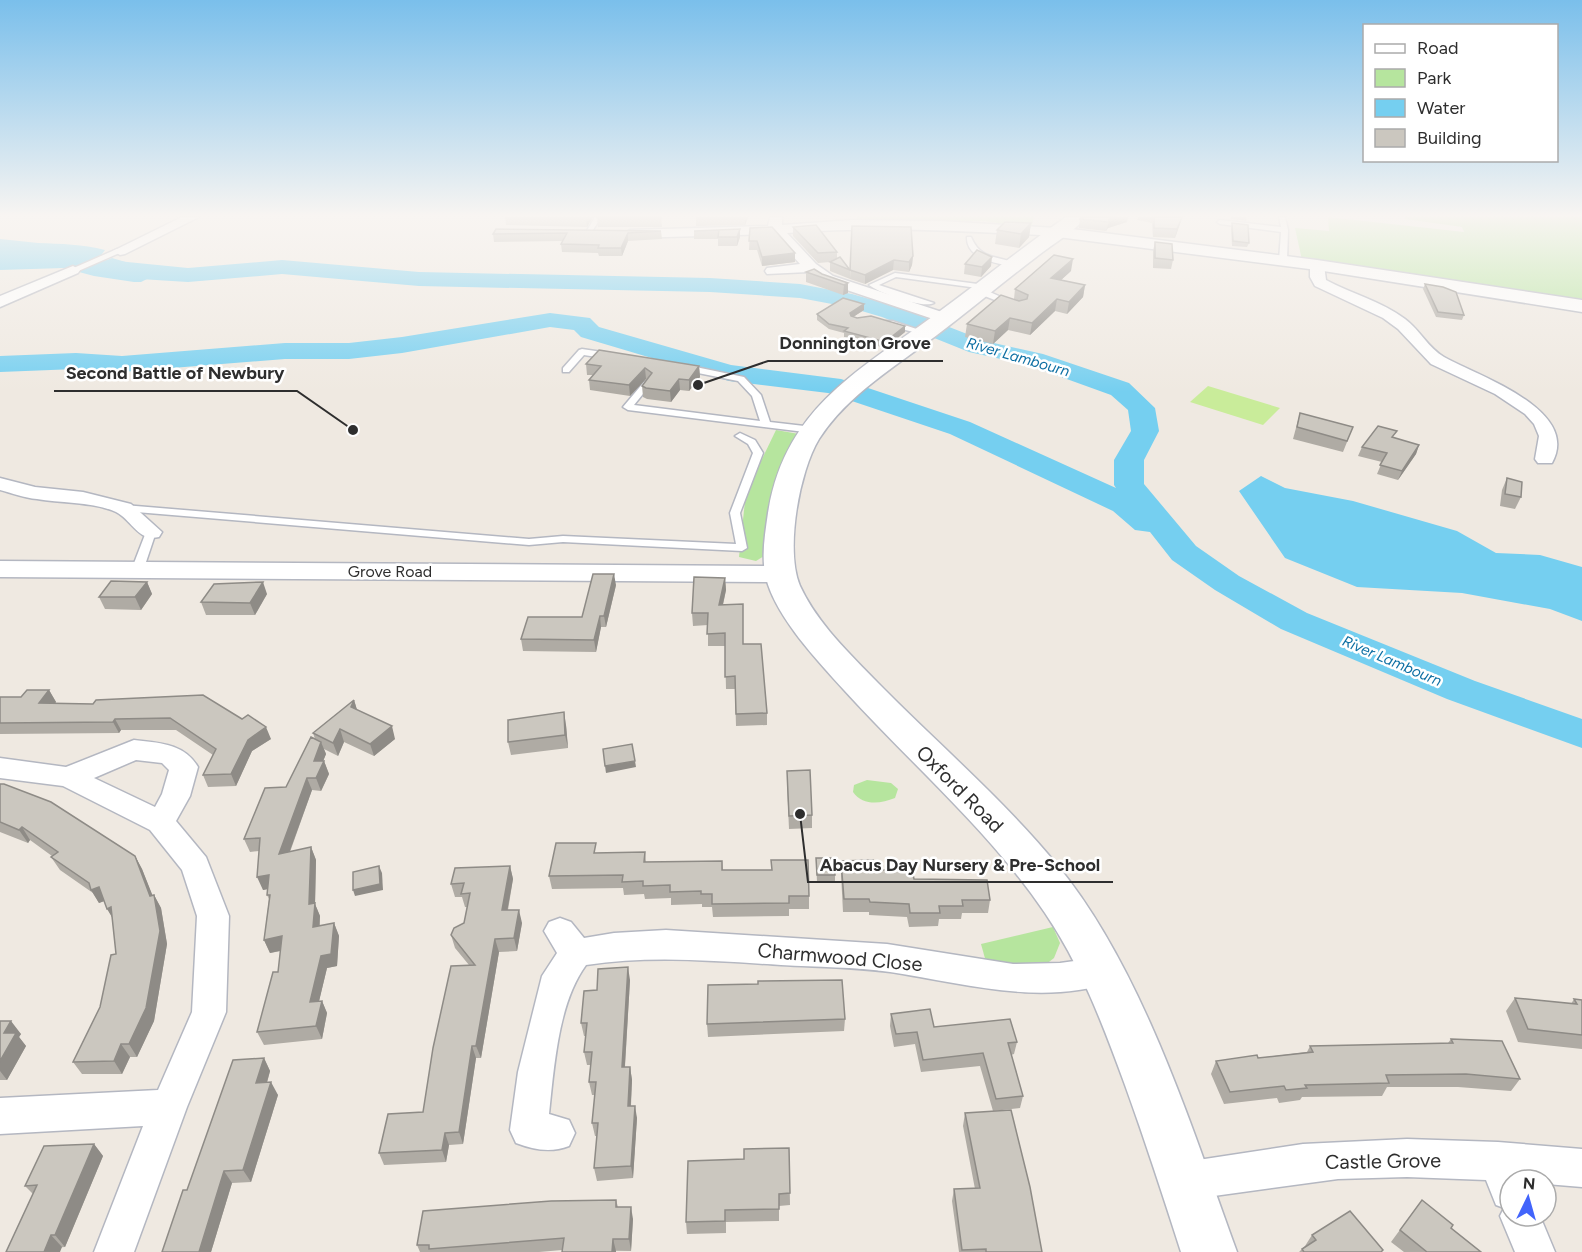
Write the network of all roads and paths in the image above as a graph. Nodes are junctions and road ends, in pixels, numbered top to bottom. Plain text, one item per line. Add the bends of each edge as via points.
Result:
1 (61, 275) edge
2 (823, 275) edge
3 (891, 275) edge
4 (902, 275) edge
5 (1001, 275) edge
6 (1317, 275) edge
7 (1384, 275) edge
8 (983, 289) junction
9 (0, 302) edge
10 (930, 303) dead end
11 (1582, 306) edge
12 (1021, 309) edge
13 (882, 321) edge
14 (933, 327) junction
15 (617, 358) edge
16 (674, 367) edge
17 (566, 370) dead end
18 (647, 384) edge
19 (766, 425) junction
20 (813, 430) junction
21 (740, 436) dead end
22 (1545, 459) dead end
23 (0, 484) edge
24 (124, 508) junction
25 (144, 551) junction
26 (0, 569) edge
27 (780, 574) junction
28 (0, 768) edge
29 (68, 777) junction
30 (160, 822) junction
31 (1103, 971) junction
32 (169, 1107) junction
33 (0, 1116) edge
34 (556, 1133) dead end
35 (1582, 1168) edge
36 (1558, 1170) edge
37 (1498, 1175) edge
38 (1185, 1181) junction
39 (1525, 1228) edge
40 (114, 1252) edge
41 (1209, 1252) edge
42 (1535, 1252) edge

1 - 9 street
2 - 14 street
3 - 10 lane via 873,285
4 - 8 lane
5 - 8 main road
6 - 22 street via 1320,283 1398,321 1439,361 1493,385 1524,405 1543,424 1550,438
7 - 11 street
8 - 12 lane
8 - 14 main road
13 - 14 lane
14 - 20 main road, Oxford Road via 856,385
15 - 17 lane via 582,352
16 - 19 lane via 741,379 756,395
18 - 19 lane via 628,407
19 - 20 lane
20 - 27 main road, Oxford Road via 798,455 786,496
21 - 24 lane via 752,442 758,453 735,513 742,548 564,539 530,543
23 - 24 street
24 - 25 street
25 - 26 street, Grove Road
25 - 27 street, Grove Road
27 - 31 main road, Oxford Road via 800,611 838,661 1043,877
28 - 29 street
29 - 30 street
29 - 30 street via 134,750 169,754 184,767 176,796
30 - 32 street via 195,865 213,916 209,1011
31 - 34 street, Charmwood Close via 1013,978 887,958 568,942 536,1072 529,1130
31 - 38 main road, Oxford Road
32 - 33 street
32 - 40 street
35 - 36 street, Castle Grove
37 - 38 street, Castle Grove via 1396,1158 1315,1162
38 - 41 main road, Oxford Road
39 - 42 street

